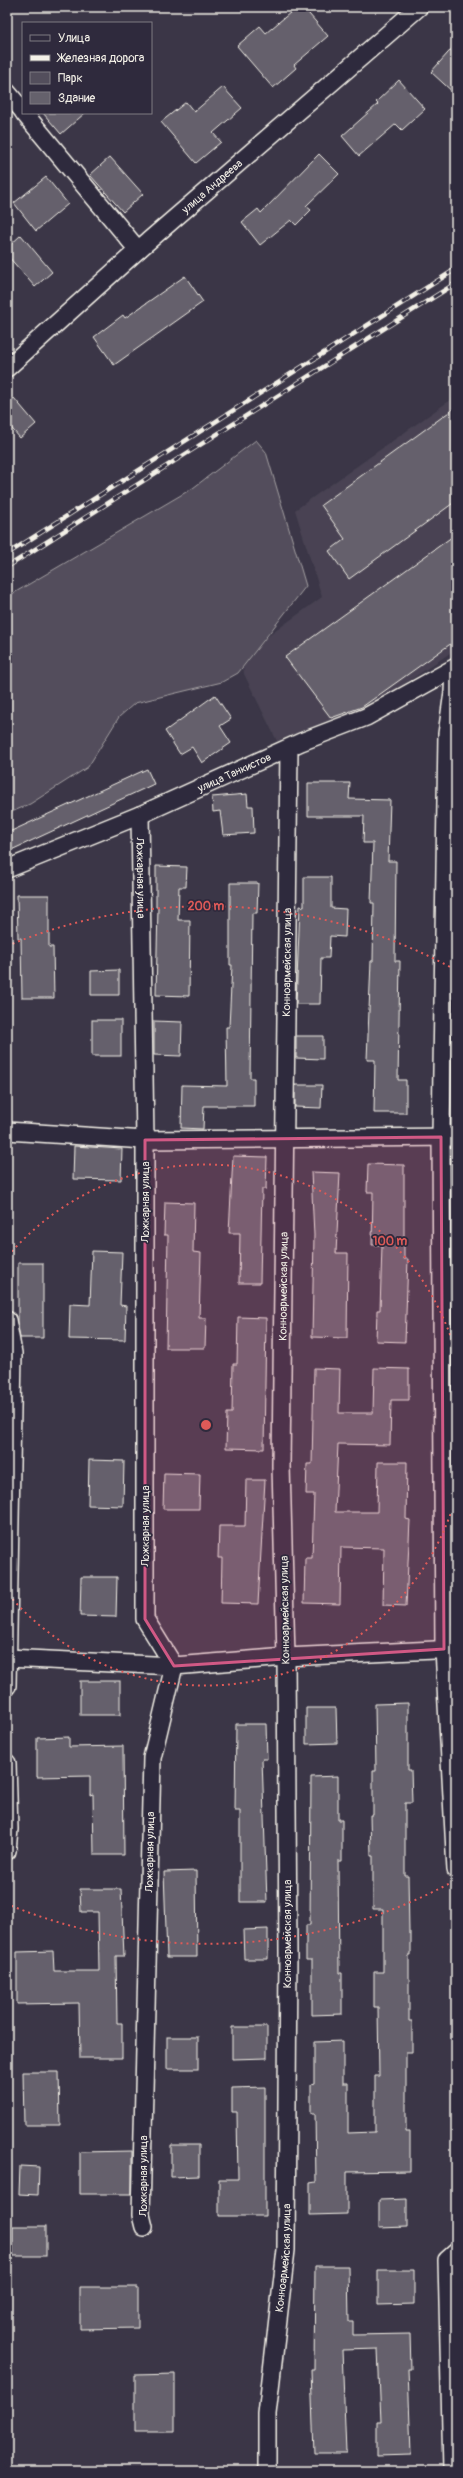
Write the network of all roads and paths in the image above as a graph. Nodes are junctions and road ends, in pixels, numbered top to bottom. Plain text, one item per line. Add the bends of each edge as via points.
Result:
1 (419, 7) edge
2 (7, 92) edge
3 (22, 110) edge
4 (26, 114) edge
5 (138, 250) junction
6 (7, 368) edge
7 (455, 668) edge
8 (289, 748) junction
9 (140, 815) junction
10 (7, 869) edge
11 (7, 1131) edge
12 (285, 1137) junction
13 (449, 1137) edge
14 (144, 1140) junction
15 (7, 1320) edge
16 (450, 1649) edge
17 (286, 1657) junction
18 (7, 1658) edge
19 (174, 1666) junction
20 (7, 1686) edge
21 (7, 1763) edge
22 (7, 1851) edge
23 (456, 1870) edge
24 (144, 2227) dead end
25 (456, 2252) edge
26 (267, 2471) edge
27 (452, 2471) edge

1 - 5 street, улица Андреева
2 - 3 street
4 - 5 street
5 - 6 street, улица Андреева
7 - 8 street, улица Танкистов via 366,717
7 - 13 street via 447,734
8 - 9 street, улица Танкистов
8 - 12 street, Конноармейская улица
9 - 10 street, улица Танкистов
9 - 14 street, Ложкарная улица
11 - 14 street
12 - 13 street
12 - 14 street
12 - 17 street, Конноармейская улица via 281,1466
13 - 16 street
14 - 19 street, Ложкарная улица via 145,1619
15 - 18 street via 13,1353
16 - 17 street
16 - 23 street
17 - 19 street
17 - 26 street, Конноармейская улица via 286,2250 267,2414
18 - 19 street
18 - 20 street
19 - 24 street, Ложкарная улица via 152,1758 141,2215
21 - 22 street
25 - 27 street via 447,2260

